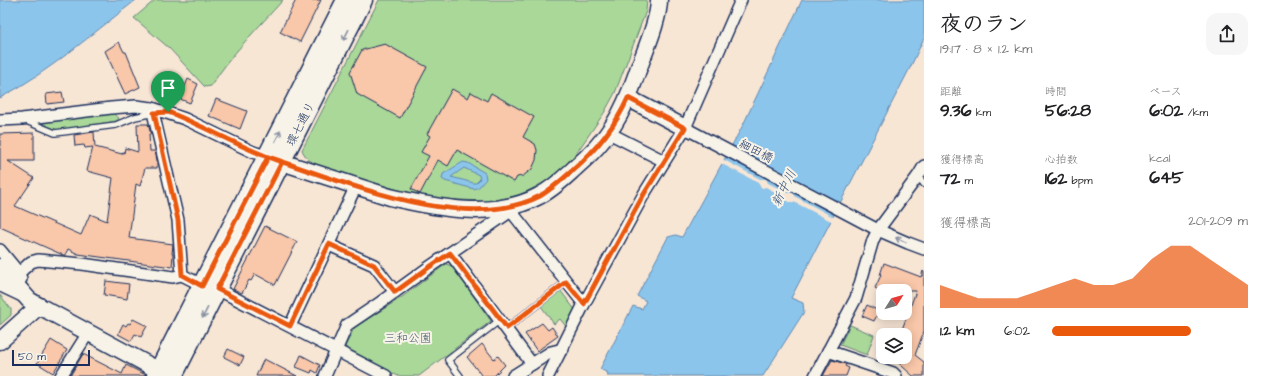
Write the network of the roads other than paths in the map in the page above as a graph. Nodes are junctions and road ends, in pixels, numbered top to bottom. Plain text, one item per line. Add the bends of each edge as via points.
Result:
1 (346, 0) edge
2 (363, 0) edge
3 (659, 0) edge
4 (739, 1) edge
5 (628, 98) junction
6 (153, 111) junction
7 (22, 119) junction
8 (0, 120) edge
9 (685, 128) junction
10 (609, 132) junction
11 (275, 160) junction
12 (664, 161) junction
13 (924, 166) edge
14 (921, 180) edge
15 (356, 186) junction
16 (510, 209) junction
17 (878, 230) junction
18 (329, 244) junction
19 (924, 249) edge
20 (0, 250) edge
21 (450, 253) junction
22 (1, 273) edge
23 (19, 273) junction
24 (182, 275) junction
25 (566, 282) junction
26 (210, 287) junction
27 (395, 292) junction
28 (34, 303) junction
29 (584, 304) junction
30 (504, 324) junction
31 (290, 326) junction
32 (88, 333) junction
33 (0, 341) edge
34 (563, 349) junction
35 (336, 350) junction
36 (828, 351) junction
37 (532, 364) junction
38 (164, 375) edge
39 (61, 376) edge
40 (325, 376) edge
41 (386, 376) edge
42 (460, 376) edge
43 (513, 376) edge
44 (548, 376) edge
45 (815, 376) edge
46 (896, 376) edge

11 -> 1 main road, 環七通り
2 -> 11 main road, 環七通り
3 - 5 street via 656,19
4 - 9 street
5 - 9 street
5 - 10 street
6 - 7 street via 136,106
6 - 7 lane via 116,125 55,133
6 - 11 street via 168,112
6 - 24 street via 178,220
7 - 8 street
9 - 12 street
9 - 17 street, 細田橋
10 - 12 street
10 - 16 street via 581,163 554,186
11 - 15 street
11 - 26 main road, 環七通り
12 - 29 street
13 - 14 street
14 - 17 street
15 - 16 street via 390,197 430,205 457,209
15 - 18 street
16 - 21 street
16 - 25 street
19 -> 17 street, 細田橋
17 - 36 street via 856,298
18 - 27 street via 374,265
18 - 31 street
20 - 23 street
21 - 27 street
21 - 30 street
22 - 28 street
23 - 24 street via 31,262 38,260 173,277
23 - 28 street
24 - 26 street
25 - 29 street
25 - 30 lane
26 - 31 street
26 - 38 main road, 環七通り
27 - 35 street via 347,325
28 - 32 street
28 - 33 street
29 - 34 street
30 - 37 street
30 - 42 lane via 448,360
31 - 35 street
32 - 38 street
32 - 39 street
34 - 37 street via 551,352
34 - 44 street
35 - 40 street
35 - 41 street
36 - 45 street
36 - 46 street
37 - 43 street

